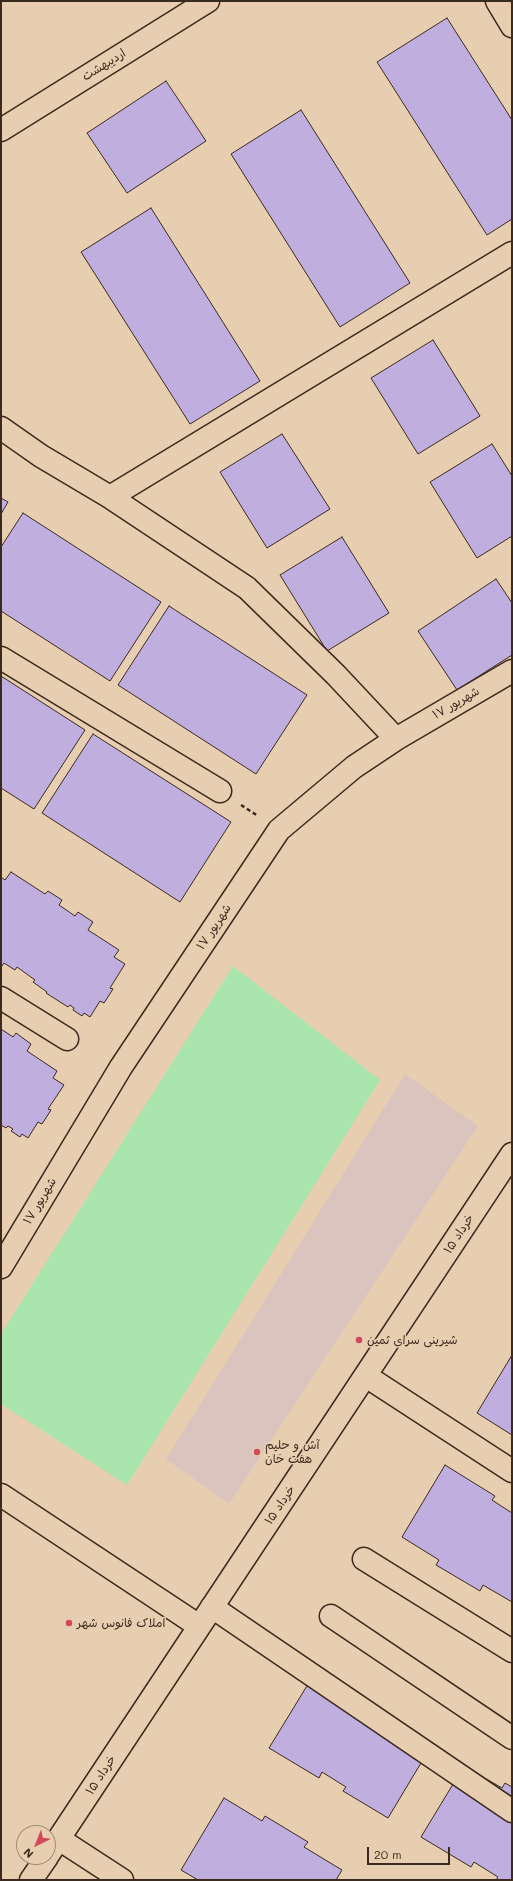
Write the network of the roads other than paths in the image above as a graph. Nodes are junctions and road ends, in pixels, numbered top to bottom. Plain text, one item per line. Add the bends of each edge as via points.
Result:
1 (208, 1) edge
2 (497, 1) edge
3 (512, 26) edge
4 (1, 130) edge
5 (512, 253) edge
6 (1, 428) edge
7 (110, 497) junction
8 (1, 658) edge
9 (512, 670) edge
10 (396, 739) junction
11 (220, 791) road end
12 (1, 998) edge
13 (67, 1039) dead end
14 (512, 1154) edge
15 (1, 1267) edge
16 (366, 1376) junction
17 (512, 1471) edge
18 (1, 1495) edge
19 (364, 1559) dead end
20 (212, 1607) junction
21 (331, 1616) dead end
22 (199, 1626) junction
23 (512, 1651) edge
24 (512, 1738) edge
25 (512, 1811) edge
26 (56, 1842) edge
27 (56, 1852) edge
28 (41, 1865) edge
29 (31, 1880) edge
30 (122, 1880) edge

1 - 4 street, اردیبهشت
2 - 3 street
5 - 7 street
6 - 7 street via 41,456
7 - 10 street via 247,588 336,675
8 - 11 street
9 - 10 street, ۱۷ شهریور
10 - 15 street, ۱۷ شهریور via 354,767 279,830 121,1067
12 - 13 street
14 - 16 street, ۱۵ خرداد
16 - 17 street
16 - 20 street, ۱۵ خرداد
18 - 22 street
19 - 23 street
20 - 22 street, ۱۵ خرداد
20 - 25 street
21 - 24 street
22 - 26 street, ۱۵ خرداد
27 - 30 street
28 - 29 street, ۱۵ خرداد

